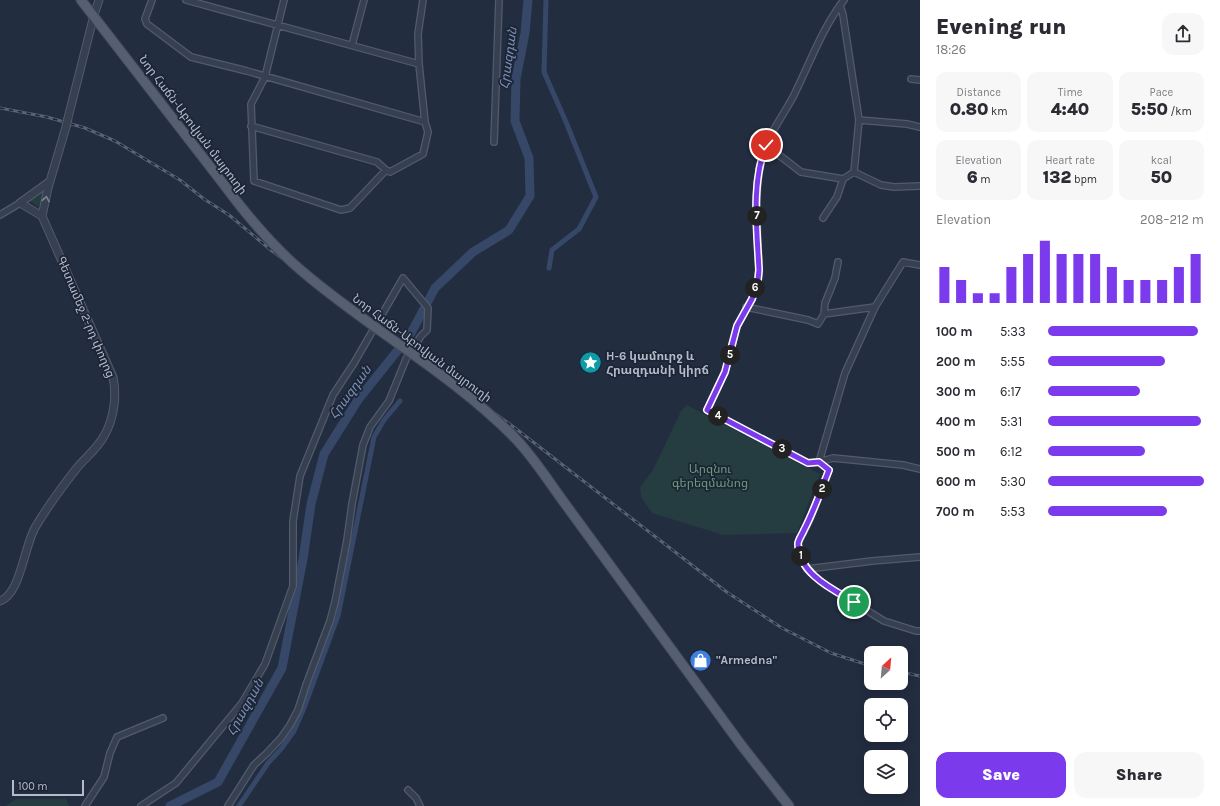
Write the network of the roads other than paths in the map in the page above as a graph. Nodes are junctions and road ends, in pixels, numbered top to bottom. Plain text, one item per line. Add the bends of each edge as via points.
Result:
1 (81, 0) edge
2 (99, 0) edge
3 (152, 0) edge
4 (186, 0) edge
5 (284, 0) edge
6 (364, 0) edge
7 (422, 0) edge
8 (499, 0) edge
9 (844, 0) edge
10 (840, 5) junction
11 (94, 15) junction
12 (278, 26) junction
13 (352, 45) junction
14 (419, 64) junction
15 (265, 77) junction
16 (911, 79) dead end
17 (920, 80) edge
18 (858, 120) junction
19 (425, 122) junction
20 (251, 126) junction
21 (920, 127) edge
22 (494, 142) dead end
23 (766, 145) junction
24 (386, 170) junction
25 (854, 172) junction
26 (843, 179) junction
27 (49, 182) junction
28 (920, 186) edge
29 (20, 203) junction
30 (0, 215) edge
31 (42, 216) junction
32 (823, 218) dead end
33 (838, 262) dead end
34 (920, 265) edge
35 (746, 307) junction
36 (875, 307) junction
37 (824, 314) junction
38 (819, 462) junction
39 (920, 469) edge
40 (920, 556) edge
41 (807, 569) junction
42 (0, 601) edge
43 (920, 631) edge
44 (163, 718) dead end
45 (408, 790) dead end
46 (85, 806) edge
47 (141, 806) edge
48 (228, 806) edge
49 (420, 806) edge
50 (789, 806) edge

1 - 11 main road, Նոր Հաճն-Աբովյան մայրուղի
2 - 11 street
3 - 15 street via 145,19 147,24 191,57
4 - 12 street
5 - 12 street
6 - 13 street
7 - 14 street via 418,34
8 - 22 street
9 - 10 street
10 - 18 street
10 - 23 street
11 - 27 street, bridge via 66,127
11 - 50 main road, Նոր Հաճն-Աբովյան մայրուղի, bridge via 244,212 271,242 327,292 466,394 514,437
12 - 13 street
12 - 15 street
13 - 14 street
14 - 19 street
15 - 19 street
15 - 20 street via 251,104
16 - 17 street
18 - 21 street
18 - 25 street
19 - 24 street via 428,132 423,154 390,172
20 - 24 street via 376,162
20 - 24 street via 254,181 341,210 350,208
23 - 26 street via 801,172
23 - 35 street via 756,195 758,280 752,299
25 - 26 street
25 - 28 street via 882,185
26 - 32 street via 837,197
27 - 29 street
31 -> 27 street
29 - 30 street
29 - 31 street
31 - 42 street, Գետամեջ 2-րդ փողոց via 113,377 114,404 104,436 61,488 40,520 32,533 13,590
33 - 37 street
34 - 36 street via 903,262
35 - 37 street via 818,324
35 - 38 street via 737,326 725,372 707,410 808,463
36 - 37 street
36 - 38 street via 845,373
38 - 39 street via 833,458
38 - 41 street via 829,470 798,543
40 - 41 street
41 - 43 street via 824,584 884,621
44 - 46 street via 117,737 104,777
45 - 49 street
47 - 48 street via 176,783 242,703 265,664 293,586 293,522 300,476 333,396 403,278 428,308 427,330 406,359 389,401 370,426 365,440 335,602 298,710 290,725 254,765

